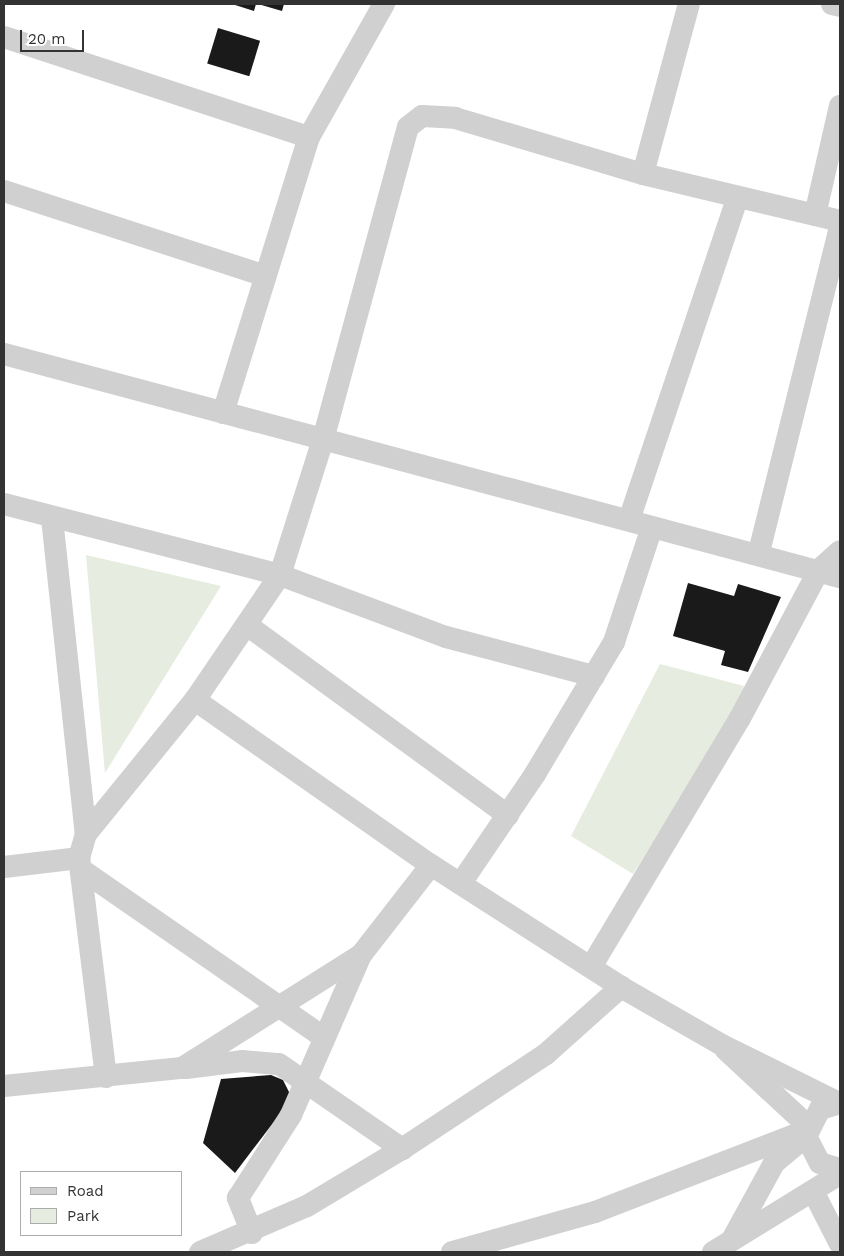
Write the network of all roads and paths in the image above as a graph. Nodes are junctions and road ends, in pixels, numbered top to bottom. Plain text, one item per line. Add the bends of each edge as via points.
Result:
1 (384, 4) edge
2 (689, 4) edge
3 (832, 4) edge
4 (840, 6) edge
5 (4, 36) edge
6 (840, 106) edge
7 (309, 137) junction
8 (643, 174) junction
9 (4, 191) edge
10 (738, 197) junction
11 (815, 215) junction
12 (840, 221) edge
13 (840, 227) edge
14 (265, 276) junction
15 (4, 354) edge
16 (223, 413) junction
17 (324, 436) junction
18 (4, 504) edge
19 (52, 518) junction
20 (629, 520) junction
21 (652, 527) junction
22 (840, 551) edge
23 (759, 552) junction
24 (830, 573) edge
25 (280, 575) junction
26 (247, 626) junction
27 (594, 676) junction
28 (195, 700) junction
29 (508, 815) junction
30 (86, 834) junction
31 (80, 864) junction
32 (431, 865) junction
33 (4, 867) edge
34 (461, 883) junction
35 (361, 955) junction
36 (591, 967) junction
37 (621, 988) junction
38 (278, 1005) junction
39 (325, 1038) junction
40 (722, 1046) junction
41 (182, 1068) junction
42 (106, 1078) junction
43 (306, 1081) junction
44 (4, 1086) edge
45 (840, 1103) edge
46 (807, 1131) junction
47 (402, 1149) junction
48 (840, 1169) edge
49 (840, 1174) edge
50 (814, 1193) junction
51 (252, 1233) junction
52 (733, 1238) junction
53 (840, 1244) edge
54 (200, 1252) edge
55 (452, 1252) edge
56 (713, 1252) edge

1 - 7 street
2 - 8 street
3 - 4 street
5 - 7 street
6 - 11 street
7 - 14 street
8 - 10 street
8 - 17 street via 437,114 422,116 408,127
9 - 14 street
10 - 11 street
10 - 20 street
11 - 12 street
13 - 23 street
14 - 16 street
15 - 16 street
16 - 17 street
17 - 20 street
17 - 25 street
18 - 19 street
19 - 25 street
19 - 30 street
20 - 21 street
21 - 23 street
21 - 27 street via 614,642
22 - 24 street
23 - 24 street
24 - 36 street
25 - 26 street
25 - 27 street via 446,637
26 - 28 street
26 - 29 street
27 - 29 street
28 - 30 street
28 - 32 street
29 - 34 street
30 - 31 street
31 - 33 street
31 - 38 street
31 - 42 street
32 - 34 street
32 - 35 street
34 - 36 street
35 - 38 street
35 - 39 street
36 - 37 street
37 - 40 street
37 - 47 street via 546,1054
38 - 39 street
38 - 41 street
39 - 43 street
40 - 45 street
40 - 46 street
41 - 42 street
41 - 43 street via 262,1061 279,1064
42 - 44 street
43 - 47 street
43 - 51 street via 291,1115 238,1198
45 - 46 street via 820,1109
46 - 48 street via 820,1163
46 - 52 street via 774,1163
46 - 55 street via 595,1212
47 - 51 street
49 - 50 street
50 - 52 street
50 - 53 street
51 - 54 street
52 - 56 street

